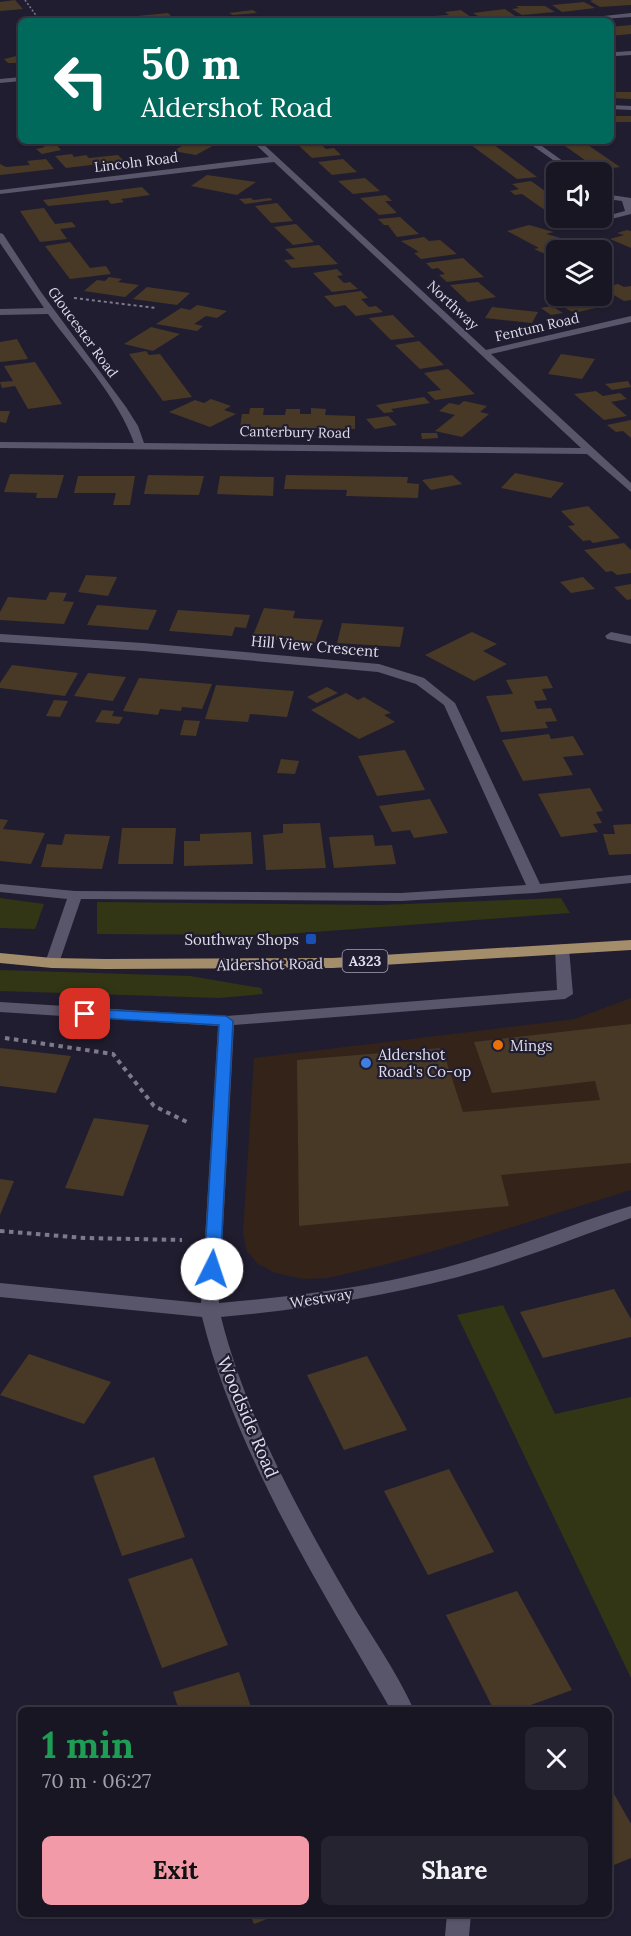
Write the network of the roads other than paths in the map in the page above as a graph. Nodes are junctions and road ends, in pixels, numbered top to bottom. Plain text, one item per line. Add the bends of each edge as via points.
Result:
1 (631, 15) edge
2 (604, 18) edge
3 (631, 52) edge
4 (614, 53) edge
5 (18, 79) edge
6 (0, 81) edge
7 (614, 107) edge
8 (631, 108) edge
9 (259, 144) edge
10 (534, 144) edge
11 (275, 159) junction
12 (560, 162) edge
13 (0, 192) edge
14 (612, 197) edge
15 (629, 200) edge
16 (612, 217) edge
17 (0, 236) edge
18 (51, 310) junction
19 (0, 312) edge
20 (631, 319) edge
21 (484, 353) junction
22 (0, 445) edge
23 (140, 446) junction
24 (590, 451) junction
25 (631, 489) edge
26 (612, 636) dead end
27 (0, 638) edge
28 (631, 640) edge
29 (631, 879) edge
30 (0, 888) edge
31 (535, 889) junction
32 (75, 895) junction
33 (631, 945) edge
34 (562, 949) junction
35 (0, 958) edge
36 (52, 963) junction
37 (0, 1007) edge
38 (226, 1021) junction
39 (631, 1212) edge
40 (0, 1290) edge
41 (210, 1311) junction
42 (401, 1707) edge
43 (459, 1917) edge
44 (457, 1936) edge

1 - 2 street
3 - 4 street
5 - 6 street
7 - 8 street
9 - 11 street, Northway
10 - 12 street
11 - 13 street, Lincoln Road
11 - 21 street, Northway
14 - 15 street
15 - 16 street via 629,212
17 - 18 street, Gloucester Road
18 - 19 street
18 - 23 street, Gloucester Road via 121,407
20 - 21 street, Fentum Road
21 - 24 street, Northway
22 - 23 street, Canterbury Road
23 - 24 street, Canterbury Road
24 - 25 street, Northway
26 - 28 street
27 - 31 street, Hill View Crescent via 380,668 420,681 449,704
29 - 31 street
30 - 32 street
31 - 32 street via 401,897
32 - 36 street
33 - 34 main road, Aldershot Road / A323
34 - 36 main road, Aldershot Road / A323 via 333,963
34 - 38 street via 565,994
35 - 36 main road, Aldershot Road / A323
37 - 38 street
38 - 41 street, Woodside Road
39 - 41 street, Westway via 460,1270 300,1303
40 - 41 street, Westway
41 - 42 street, Woodside Road via 223,1363 256,1443 323,1572
43 - 44 street

